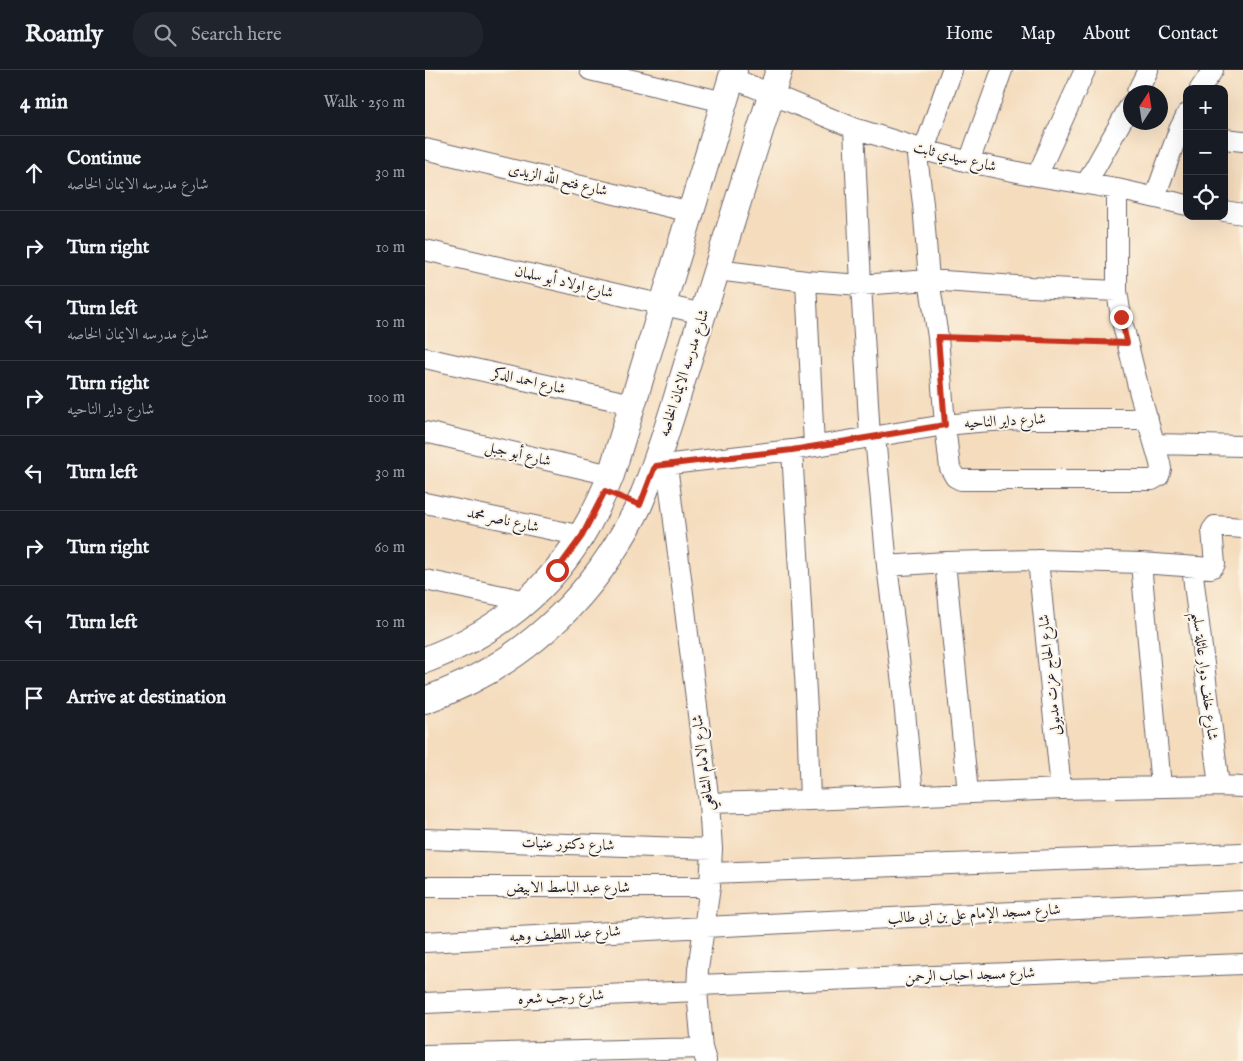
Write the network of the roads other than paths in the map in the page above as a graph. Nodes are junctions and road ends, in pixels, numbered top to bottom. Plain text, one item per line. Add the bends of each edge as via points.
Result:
1 (590, 70) edge
2 (952, 70) edge
3 (1002, 70) edge
4 (1085, 70) edge
5 (1148, 70) edge
6 (1213, 70) edge
7 (775, 82) edge
8 (730, 83) edge
9 (1140, 85) edge
10 (1203, 85) edge
11 (1123, 118) edge
12 (1183, 127) edge
13 (853, 128) junction
14 (1228, 139) edge
15 (1243, 141) edge
16 (425, 149) edge
17 (920, 149) junction
18 (969, 162) junction
19 (1037, 176) junction
20 (1086, 184) junction
21 (1117, 189) junction
22 (1155, 197) junction
23 (1183, 204) edge
24 (691, 212) junction
25 (1228, 212) edge
26 (1243, 214) edge
27 (425, 250) edge
28 (717, 270) junction
29 (929, 280) junction
30 (806, 281) junction
31 (861, 285) junction
32 (1117, 291) junction
33 (663, 305) junction
34 (703, 314) junction
35 (425, 358) edge
36 (632, 404) junction
37 (1148, 419) junction
38 (945, 425) junction
39 (425, 432) edge
40 (873, 437) junction
41 (1155, 444) junction
42 (814, 446) junction
43 (1243, 446) edge
44 (792, 450) junction
45 (661, 466) junction
46 (608, 483) junction
47 (425, 503) edge
48 (640, 505) junction
49 (1243, 528) edge
50 (582, 536) junction
51 (1039, 560) junction
52 (945, 562) junction
53 (1141, 563) junction
54 (887, 566) junction
55 (1191, 567) junction
56 (425, 580) edge
57 (527, 601) junction
58 (425, 660) edge
59 (425, 700) edge
60 (1219, 786) junction
61 (1161, 787) junction
62 (1243, 787) edge
63 (1061, 789) junction
64 (968, 793) junction
65 (913, 795) junction
66 (810, 800) junction
67 (709, 803) junction
68 (425, 839) edge
69 (712, 849) junction
70 (1243, 853) edge
71 (711, 880) junction
72 (425, 888) edge
73 (1243, 901) edge
74 (705, 926) junction
75 (425, 942) edge
76 (1243, 964) edge
77 (697, 988) junction
78 (425, 1003) edge
79 (425, 1055) edge
80 (704, 1055) edge

1 - 8 street, شارع سيدي ثابت
2 - 17 street
3 - 18 street
4 - 19 street
5 - 9 street
6 - 10 street
7 - 8 street, شارع سيدي ثابت
7 - 13 street, شارع سيدي ثابت
7 - 28 street, شارع مدرسه الايمان الخاصه
8 - 24 street
11 - 20 street
12 - 22 street
13 - 17 street, شارع سيدي ثابت
13 - 31 street
14 - 15 street
16 - 24 street, شارع فتح الله الزيدى
17 - 18 street, شارع سيدي ثابت
17 - 29 street
18 - 19 street, شارع سيدي ثابت
19 - 20 street, شارع سيدي ثابت
20 - 21 street, شارع سيدي ثابت
21 - 22 street, شارع سيدي ثابت
21 - 32 street
22 - 23 street, شارع سيدي ثابت
24 - 33 street
25 - 26 street
27 - 33 street, شارع اولاد أبو سلمان
28 - 30 street
28 - 34 street, شارع مدرسه الايمان الخاصه
29 - 31 street
29 - 32 street
29 - 38 street via 938,337
30 - 31 street
30 - 42 street
31 - 40 street
32 - 37 street via 1127,343
33 - 34 street, شارع اولاد أبو سلمان
33 - 36 street
34 - 45 street, شارع مدرسه الايمان الخاصه
35 - 36 street, شارع احمد الدكر
36 - 46 street
37 - 38 street, شارع داير الناحيه via 1025,419
37 - 41 street
38 - 40 street, شارع داير الناحيه
38 - 41 street via 950,468 955,477 965,480 1153,480 1161,469
39 - 46 street, شارع أبو جبل
40 - 42 street, شارع داير الناحيه
40 - 54 street
41 - 43 street
42 - 44 street, شارع داير الناحيه
44 - 45 street, شارع داير الناحيه
44 - 66 street
45 - 48 street, شارع مدرسه الايمان الخاصه
45 - 67 street, شارع الامام الشافعي
46 - 48 street
46 - 50 street
47 - 50 street, شارع ناصر محمد
48 - 59 street, شارع مدرسه الايمان الخاصه via 599,572 551,625 526,646 468,683
49 - 55 street via 1213,527 1214,566
50 - 57 street via 557,570
51 - 52 street
51 - 53 street
51 - 63 street, شارع الحاج عزت مدبولى
52 - 54 street
52 - 64 street
53 - 55 street
53 - 61 street
54 - 65 street
55 - 60 street, شارع خلف دوار عائلة سليم
56 - 57 street
57 - 58 street via 477,637
60 - 61 street
60 - 62 street
61 - 63 street
63 - 64 street
64 - 65 street
65 - 66 street
66 - 67 street
67 - 69 street, شارع الامام الشافعي
68 - 69 street, شارع دكتور عنيات
69 - 71 street, شارع الامام الشافعي
70 - 71 street, شارع عبد الباسط الابيض
71 - 72 street, شارع عبد الباسط الابيض
71 - 74 street, شارع الامام الشافعي
73 - 74 street, شارع مسجد الإمام على بن ابى طالب
74 - 75 street, شارع عبد اللطيف وهبه
74 - 77 street, شارع الامام الشافعي
76 - 77 street, شارع مسجد احباب الرحمن
77 - 78 street, شارع رجب شعره
77 - 80 street, شارع الامام الشافعي
79 - 80 street

